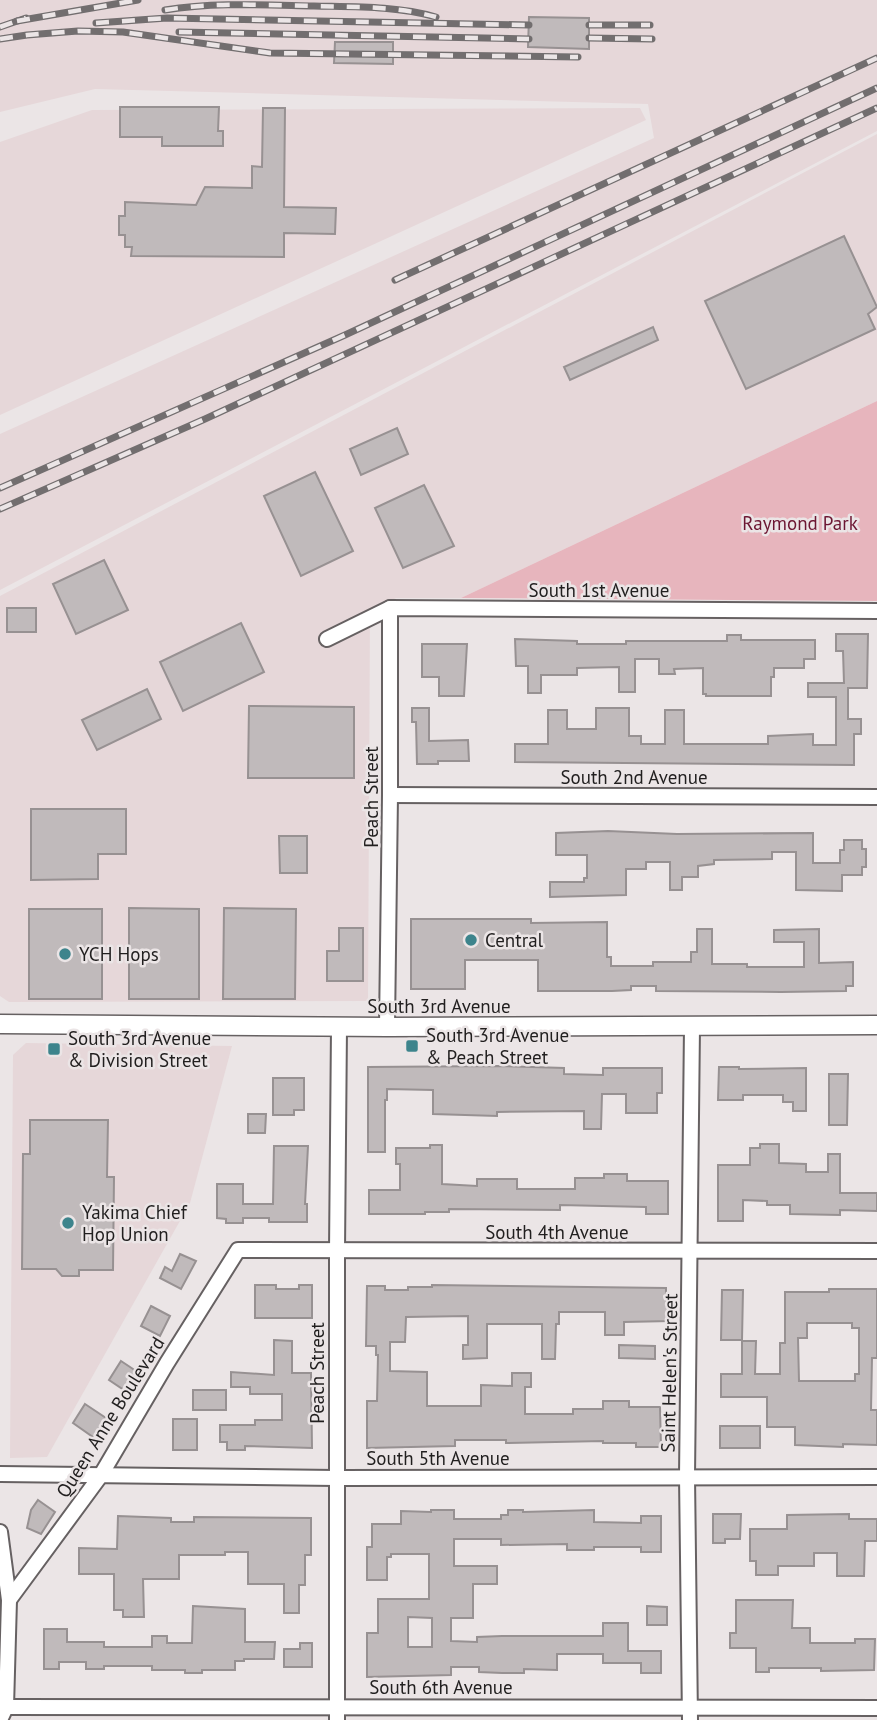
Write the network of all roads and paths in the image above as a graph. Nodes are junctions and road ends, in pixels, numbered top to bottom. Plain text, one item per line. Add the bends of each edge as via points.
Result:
1 (390, 608) junction
2 (877, 611) edge
3 (327, 639) dead end
4 (390, 795) junction
5 (877, 797) edge
6 (0, 1024) edge
7 (877, 1025) edge
8 (339, 1027) junction
9 (387, 1027) junction
10 (692, 1027) junction
11 (238, 1250) joint
12 (337, 1251) junction
13 (690, 1251) junction
14 (877, 1251) edge
15 (0, 1474) edge
16 (101, 1475) junction
17 (687, 1476) junction
18 (336, 1478) junction
19 (877, 1478) edge
20 (0, 1532) edge
21 (9, 1600) junction
22 (877, 1708) edge
23 (3, 1713) edge
24 (337, 1713) edge
25 (690, 1714) edge

1 - 2 street, South 1st Avenue
1 - 3 street, South 1st Avenue
1 - 4 street, Peach Street
4 - 5 street, South 2nd Avenue
4 - 9 street, Peach Street
6 - 8 street, South 3rd Avenue
7 - 10 street, South 3rd Avenue
8 - 9 street, South 3rd Avenue
8 - 12 street, Peach Street
9 - 10 street, South 3rd Avenue
10 - 13 street, Saint Helen's Street
11 - 12 street, South 4th Avenue
11 - 16 street, Queen Anne Boulevard
12 - 13 street, South 4th Avenue
12 - 18 street, Peach Street
13 - 14 street, South 4th Avenue
13 - 17 street, Saint Helen's Street
15 - 16 street, South 5th Avenue
16 - 18 street, South 5th Avenue
16 - 21 street, Queen Anne Boulevard
17 - 18 street, South 5th Avenue
17 - 19 street, South 5th Avenue
17 - 25 street, Saint Helen's Street
18 - 24 street, Peach Street
20 - 21 street
21 - 23 street
22 - 25 street, South 6th Avenue
23 - 24 street, South 6th Avenue
24 - 25 street, South 6th Avenue

